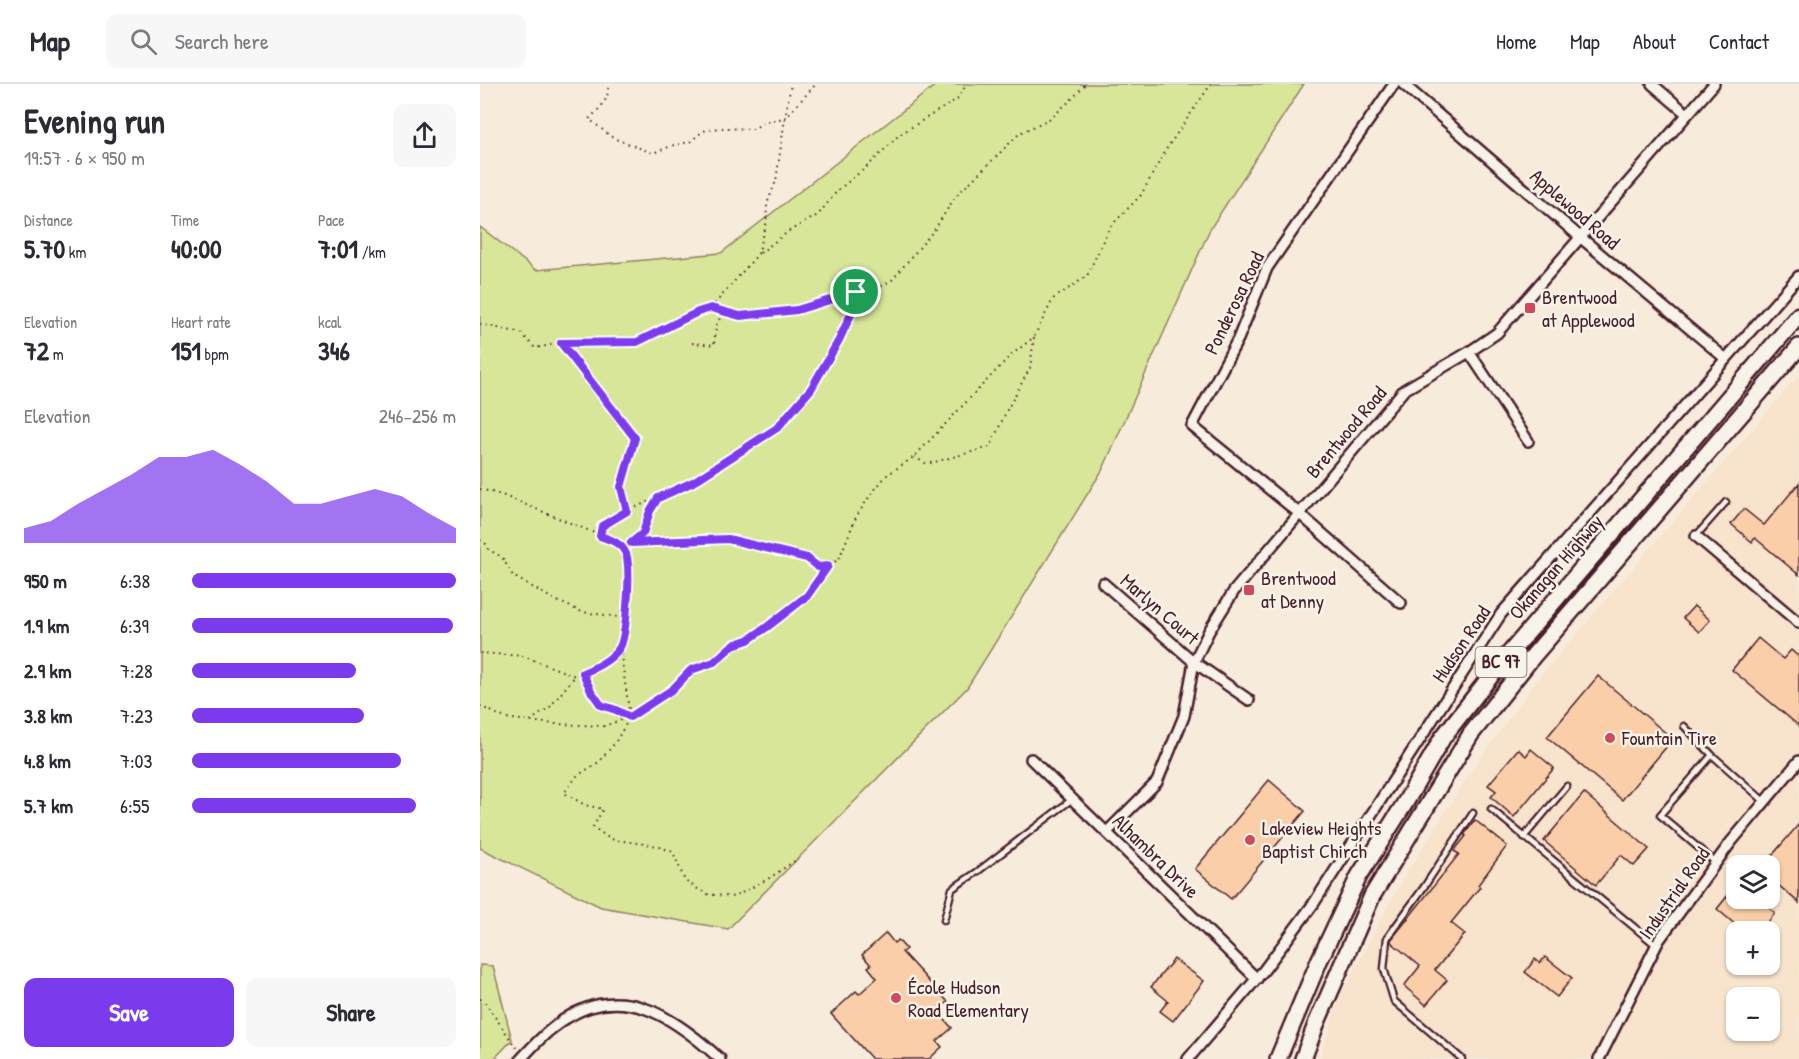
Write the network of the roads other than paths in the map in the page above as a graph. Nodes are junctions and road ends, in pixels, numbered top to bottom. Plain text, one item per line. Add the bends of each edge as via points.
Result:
1 (1394, 84) edge
2 (1403, 84) edge
3 (1652, 84) edge
4 (1714, 84) edge
5 (1687, 114) junction
6 (1580, 237) junction
7 (1799, 276) edge
8 (1799, 315) edge
9 (1799, 346) edge
10 (1469, 352) junction
11 (1726, 359) junction
12 (1528, 441) dead end
13 (1726, 502) dead end
14 (1300, 514) junction
15 (1696, 536) joint
16 (1103, 583) dead end
17 (1401, 603) dead end
18 (1799, 623) edge
19 (1194, 662) junction
20 (1249, 700) dead end
21 (1684, 726) dead end
22 (1712, 755) junction
23 (1030, 759) dead end
24 (1799, 761) edge
25 (1567, 786) dead end
26 (1071, 800) junction
27 (1765, 802) junction
28 (1491, 809) dead end
29 (1473, 813) dead end
30 (1107, 832) junction
31 (1524, 837) junction
32 (1716, 863) junction
33 (944, 920) dead end
34 (1657, 946) junction
35 (1257, 979) junction
36 (521, 1058) edge
37 (720, 1059) edge
38 (1188, 1059) edge
39 (1278, 1059) edge
40 (1303, 1059) edge
41 (1462, 1059) edge
42 (1599, 1059) edge

1 - 14 street, Ponderosa Road via 1267,268 1238,339 1192,426
2 - 6 street, Applewood Road
3 - 5 street
4 - 5 street, Brentwood Road
5 - 6 street, Brentwood Road
6 - 10 street, Brentwood Road via 1497,333
6 - 11 street, Applewood Road
7 - 11 street, Hudson Road
8 - 39 highway, Okanagan Highway / BC 97 via 1497,668 1443,737 1359,876
9 - 40 highway, Okanagan Highway / BC 97 via 1533,656 1471,734 1372,896
10 - 12 street
10 - 14 street, Brentwood Road via 1404,390
11 - 35 street, Hudson Road via 1501,614 1314,903
13 - 15 lane
14 - 17 street
14 - 19 street, Brentwood Road via 1234,591
15 - 18 street
16 - 19 street, Marlyn Court
19 - 20 street, Marlyn Court
19 - 30 street, Brentwood Road via 1184,716 1157,782
21 - 22 lane
22 - 27 lane
22 - 32 lane via 1660,815
23 - 26 street, Alhambra Drive
24 - 27 street, Industrial Road
25 - 31 lane
26 - 30 street, Alhambra Drive
26 - 33 lane via 952,889
27 - 32 street, Industrial Road
28 - 31 lane
29 - 41 lane via 1387,938 1384,969 1394,1001
30 - 35 street, Alhambra Drive
31 - 34 lane
32 - 34 street, Industrial Road
34 - 42 street, Industrial Road
35 - 38 street, Hudson Road
36 - 37 street via 554,1026 581,1010 626,1003 664,1015

